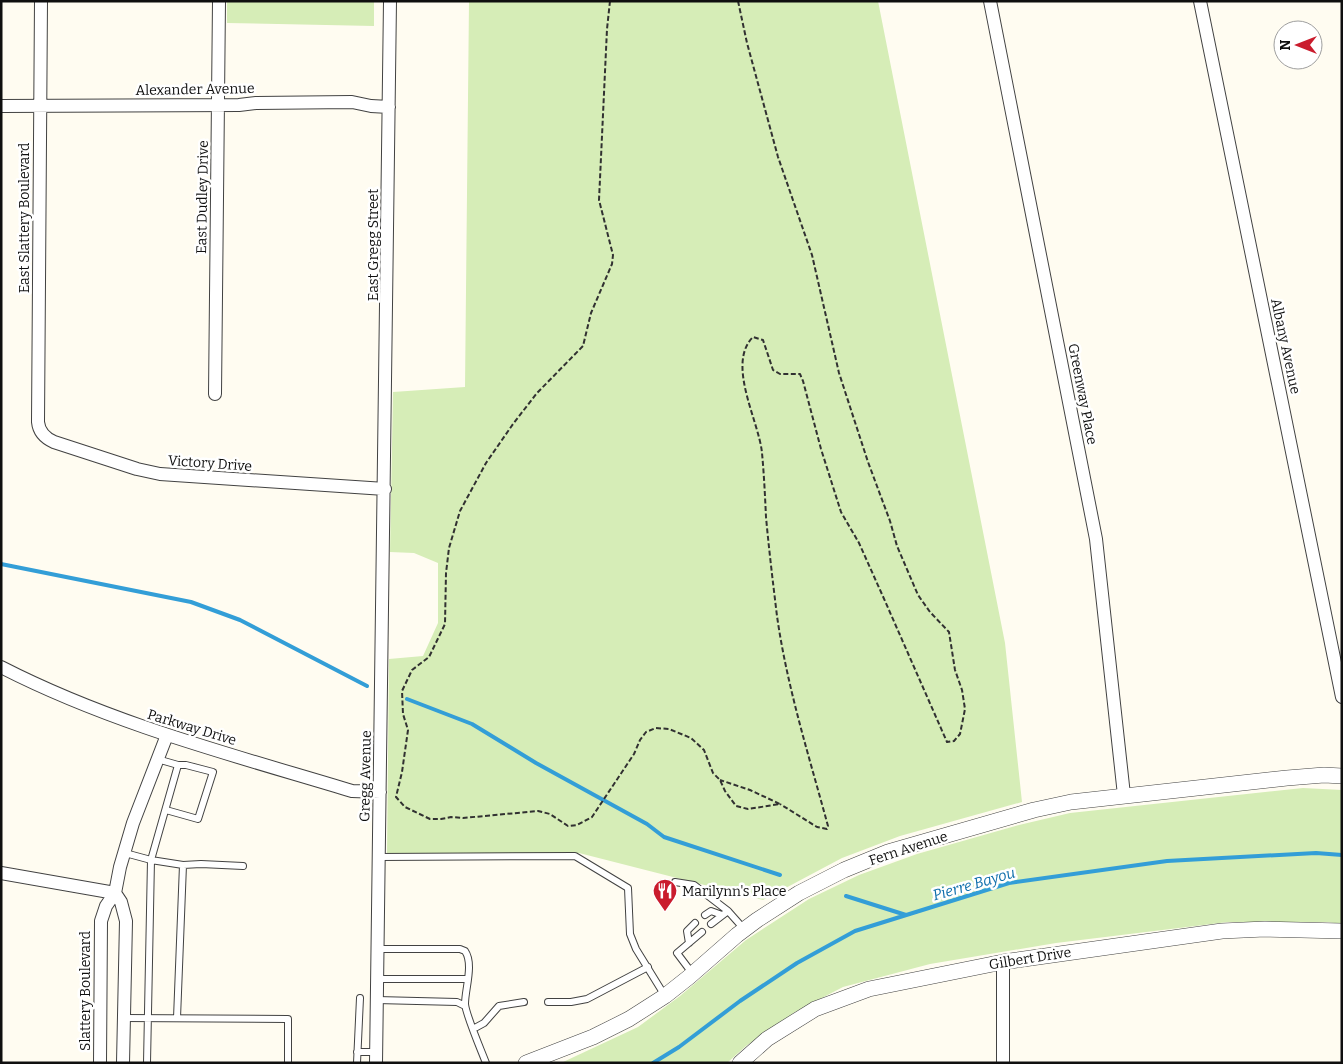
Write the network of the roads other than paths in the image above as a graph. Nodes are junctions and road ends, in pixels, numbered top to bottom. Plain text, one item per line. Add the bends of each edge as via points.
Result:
1 (41, 1) edge
2 (219, 1) edge
3 (390, 1) edge
4 (990, 1) edge
5 (1200, 1) edge
6 (218, 105) junction
7 (1, 106) edge
8 (40, 106) junction
9 (389, 106) junction
10 (214, 394) dead end
11 (42, 433) joint
12 (385, 489) junction
13 (1, 667) edge
14 (1342, 697) edge
15 (167, 735) junction
16 (157, 759) junction
17 (178, 765) junction
18 (1342, 776) edge
19 (380, 792) junction
20 (1124, 795) junction
21 (166, 810) junction
22 (124, 853) junction
23 (379, 857) junction
24 (151, 860) junction
25 (183, 865) junction
26 (243, 866) dead end
27 (1, 873) edge
28 (675, 882) dead end
29 (115, 893) junction
30 (725, 913) junction
31 (705, 915) dead end
32 (695, 923) dead end
33 (711, 924) dead end
34 (744, 929) junction
35 (1342, 931) edge
36 (702, 932) dead end
37 (689, 942) junction
38 (378, 950) junction
39 (1003, 962) junction
40 (648, 967) junction
41 (693, 974) junction
42 (377, 979) junction
43 (468, 980) junction
44 (665, 996) junction
45 (360, 998) dead end
46 (377, 1000) junction
47 (524, 1002) dead end
48 (548, 1002) dead end
49 (465, 1006) junction
50 (124, 1018) junction
51 (148, 1018) junction
52 (177, 1018) junction
53 (474, 1030) junction
54 (357, 1052) junction
55 (377, 1058) edge
56 (100, 1063) edge
57 (123, 1063) edge
58 (147, 1063) edge
59 (288, 1063) edge
60 (357, 1063) edge
61 (486, 1063) edge
62 (526, 1063) edge
63 (740, 1063) edge
64 (1003, 1063) edge

1 - 8 street, East Slattery Boulevard
2 - 6 street, East Dudley Drive
3 - 9 street, East Gregg Street
4 - 20 street, Greenway Place via 1096,539
5 - 14 street, Albany Avenue
6 - 8 street, Alexander Avenue
6 - 9 street, Alexander Avenue via 352,102
6 - 10 street, East Dudley Drive
7 - 8 street, Alexander Avenue
8 - 11 street, East Slattery Boulevard via 38,422
9 - 12 street, East Gregg Street
11 - 12 street, Victory Drive via 54,442 154,473
12 - 19 street, Gregg Avenue
13 - 15 street, Parkway Drive via 79,704
15 - 16 street, Slattery Boulevard
15 - 19 street, Parkway Drive via 352,791
16 - 17 lane
16 - 22 street, Slattery Boulevard
17 - 21 lane
17 - 21 lane via 212,772 198,819
18 - 20 street, Fern Avenue via 1287,778
19 - 23 street, Gregg Avenue
20 - 34 street, Fern Avenue via 1034,810 888,852 799,893
21 - 24 lane
22 - 24 lane
22 - 29 street, Slattery Boulevard
23 - 38 street, Gregg Avenue
23 - 40 lane via 575,856 628,888 630,934
24 - 25 lane
24 - 51 lane
25 - 26 lane
25 - 52 lane
27 - 29 street
28 - 30 lane via 694,885
29 - 50 street via 126,921
29 - 56 street, Slattery Boulevard via 101,921
30 - 31 lane via 711,910
30 - 33 lane
30 - 34 lane
32 - 37 lane via 687,931
34 - 41 street, Fern Avenue
35 - 39 street, Gilbert Drive via 1222,931
36 - 37 lane
37 - 41 lane via 677,953
38 - 42 street, Gregg Avenue
38 - 43 lane via 465,951
39 - 63 street, Gilbert Drive via 869,989 845,997 782,1028
39 - 64 street
40 - 44 lane
40 - 48 lane via 587,999
41 - 44 street, Fern Avenue
42 - 43 lane
42 - 46 street, Gregg Avenue
43 - 49 lane
44 - 62 street, Fern Avenue via 629,1020
45 - 54 lane
46 - 49 lane via 457,1002
46 - 55 street, Gregg Avenue
47 - 53 lane via 499,1006
49 - 53 lane
50 - 51 lane
50 - 57 street
51 - 52 lane
51 - 58 lane
52 - 59 lane via 288,1019
53 - 61 lane
54 - 55 lane
54 - 60 lane

